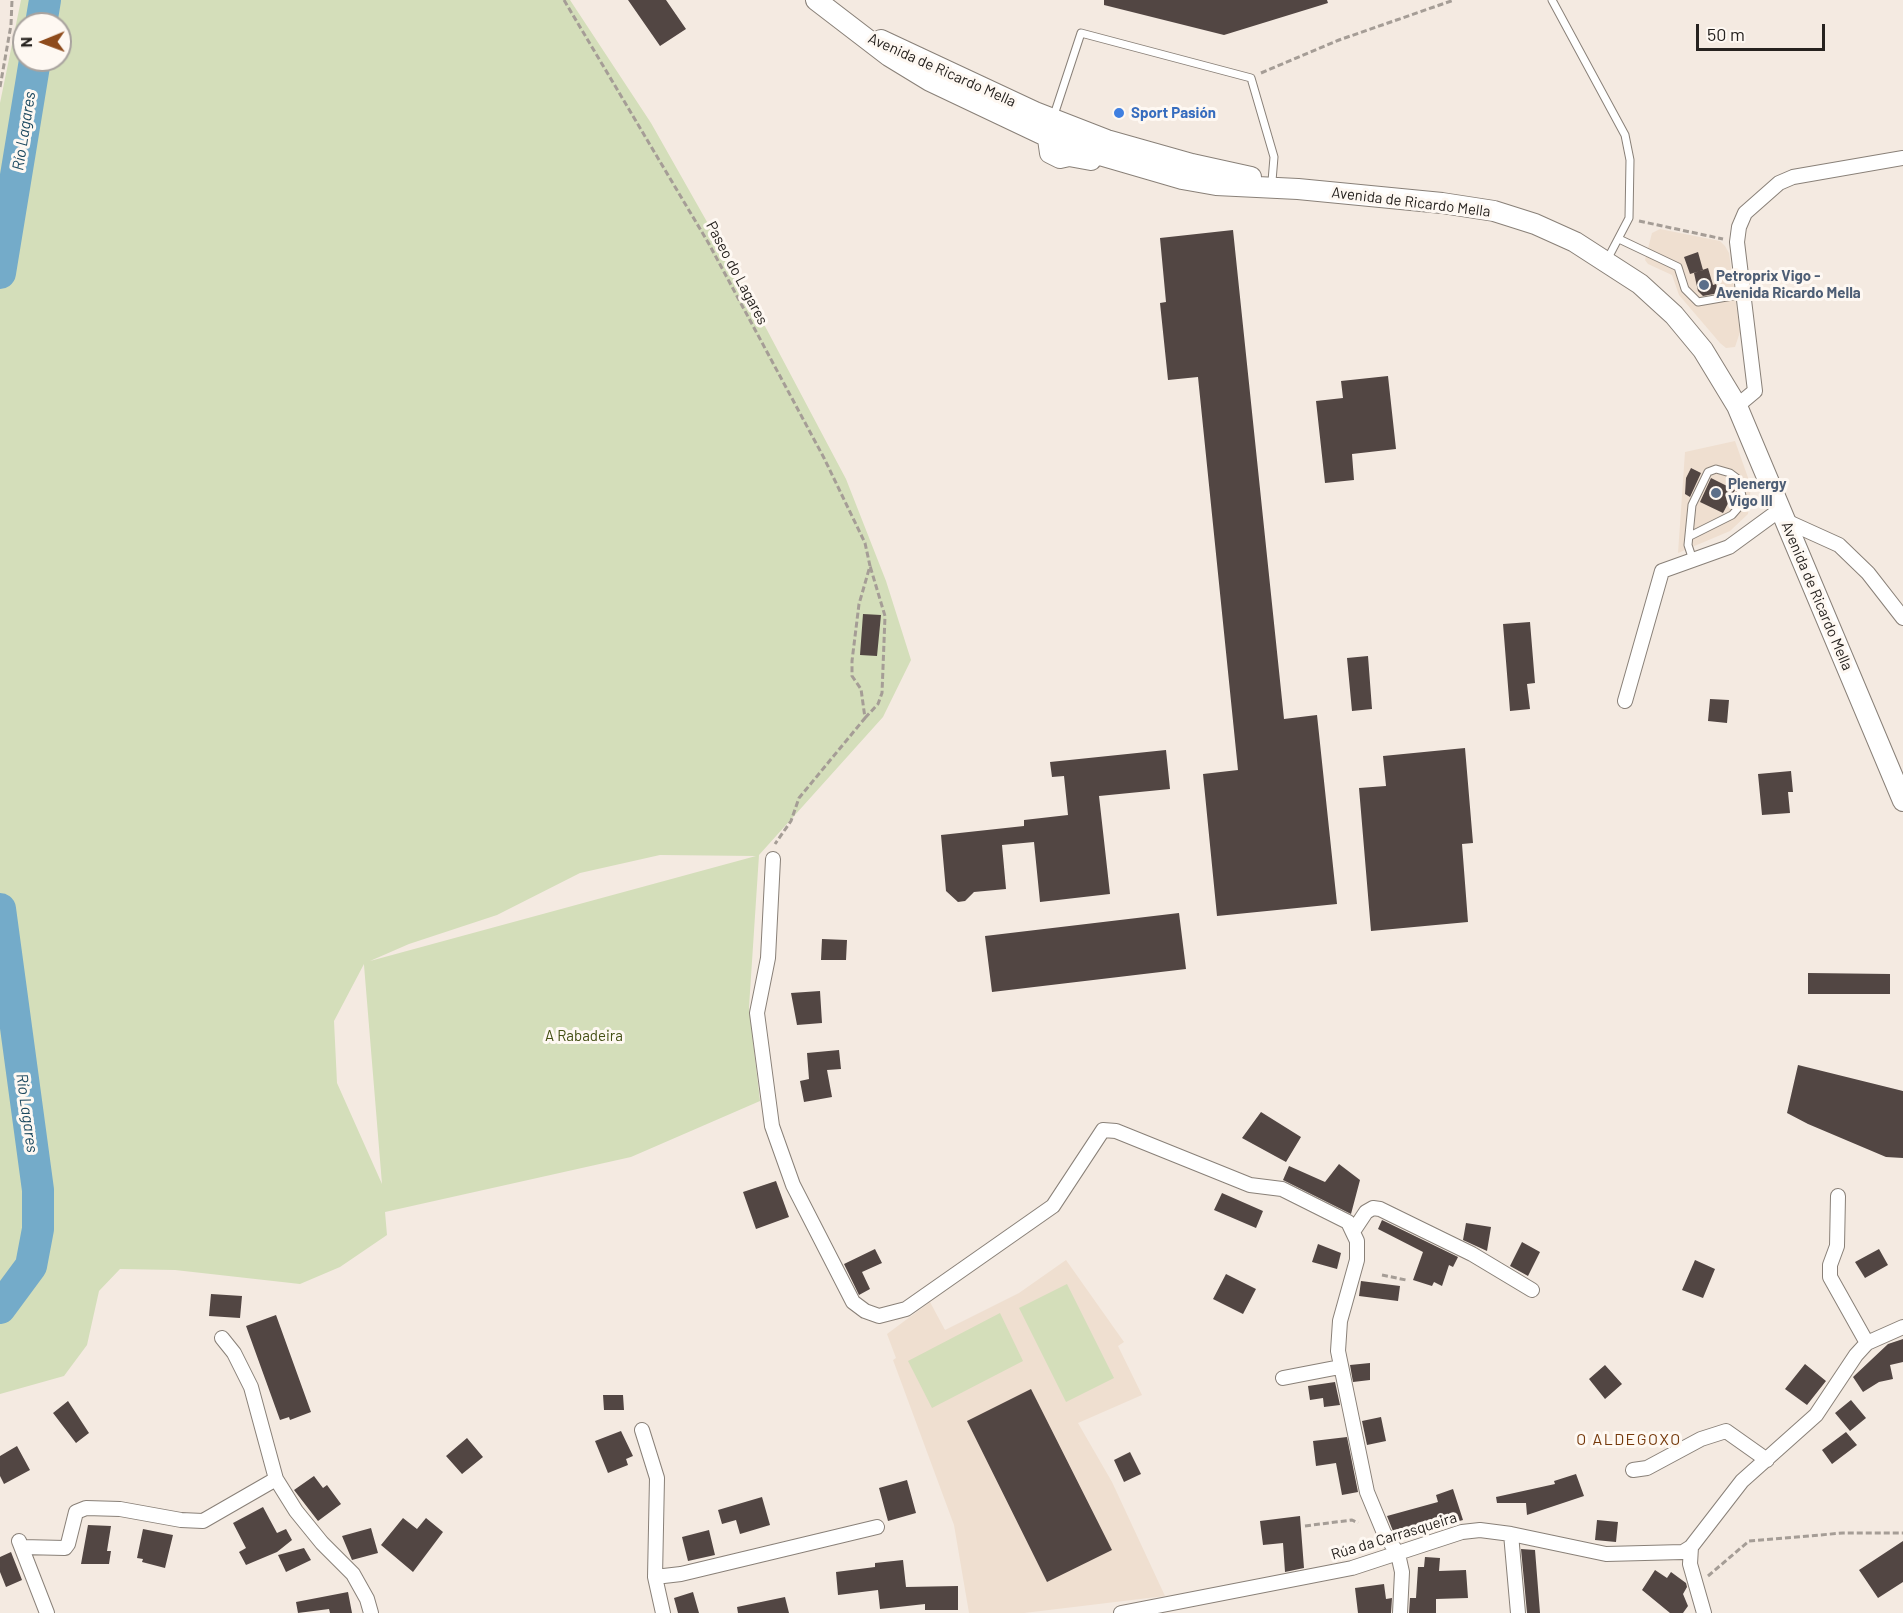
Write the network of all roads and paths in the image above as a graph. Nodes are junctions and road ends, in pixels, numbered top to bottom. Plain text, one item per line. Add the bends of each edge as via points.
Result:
1 (12, 0) edge
2 (564, 0) edge
3 (816, 0) edge
4 (1454, 0) edge
5 (1552, 0) edge
6 (861, 33) junction
7 (1251, 78) junction
8 (0, 87) edge
9 (1058, 138) junction
10 (1903, 158) edge
11 (1272, 181) junction
12 (1298, 189) junction
13 (1629, 218) junction
14 (1618, 239) junction
15 (1737, 242) junction
16 (1606, 260) junction
17 (1744, 294) junction
18 (1737, 406) junction
19 (1784, 515) junction
20 (1690, 536) junction
21 (1693, 560) junction
22 (870, 566) junction
23 (1903, 618) edge
24 (1626, 701) dead end
25 (866, 718) junction
26 (1903, 801) edge
27 (773, 859) joint
28 (1838, 1197) dead end
29 (1354, 1230) junction
30 (1382, 1275) dead end
31 (1406, 1280) dead end
32 (1532, 1290) dead end
33 (1903, 1327) edge
34 (222, 1338) dead end
35 (1868, 1343) junction
36 (1340, 1367) junction
37 (1283, 1378) dead end
38 (642, 1430) dead end
39 (1767, 1460) junction
40 (1633, 1470) dead end
41 (276, 1479) junction
42 (1358, 1524) dead end
43 (1305, 1526) dead end
44 (877, 1527) dead end
45 (1903, 1533) edge
46 (1511, 1534) junction
47 (1691, 1547) junction
48 (1398, 1554) junction
49 (655, 1577) junction
50 (1696, 1586) junction
51 (47, 1613) edge
52 (371, 1613) edge
53 (663, 1613) edge
54 (1121, 1613) edge
55 (1400, 1613) edge
56 (1518, 1613) edge
57 (1704, 1613) edge

1 - 8 path via 9,45
2 - 22 path, Paseo do Lagares via 687,205 824,458 855,517
3 - 6 main road, Avenida de Ricardo Mella
4 - 7 path via 1339,40
5 - 13 lane via 1625,135 1630,160
6 - 9 main road, Avenida de Ricardo Mella via 977,85
6 - 9 main road, Avenida de Ricardo Mella via 889,56 949,90
7 - 9 lane via 1081,33
7 - 11 lane via 1274,156
9 - 11 main road, Avenida de Ricardo Mella via 1139,158 1177,160
9 - 12 main road, Avenida de Ricardo Mella via 1161,174 1216,185
10 - 15 street via 1793,177 1779,183 1745,213
11 - 12 main road, Avenida de Ricardo Mella
12 - 16 main road, Avenida de Ricardo Mella via 1494,211 1535,224
13 - 14 lane
13 - 15 path
14 - 16 lane
14 - 17 lane via 1678,267 1685,289 1698,302
15 - 17 street
16 - 18 main road, Avenida de Ricardo Mella via 1674,315 1702,350
17 - 18 street via 1755,391
18 - 19 main road, Avenida de Ricardo Mella
19 - 21 street via 1742,540
19 - 23 street via 1839,545 1868,573
19 - 26 main road, Avenida de Ricardo Mella
20 - 20 lane via 1732,515 1739,507 1742,496 1738,479 1730,473 1716,469 1708,472 1692,505
20 - 21 lane via 1688,545
21 - 24 street via 1662,571
22 - 25 path, Paseo do Lagares via 852,661 852,675 861,690
22 - 25 path, Paseo do Lagares via 885,616 882,693
25 - 27 path, Paseo do Lagares via 799,798 791,821 772,848
27 - 29 street via 768,958 757,1013 772,1126 793,1185 853,1302 865,1311 879,1316 906,1310 1053,1206 1103,1130 1116,1131 1250,1185 1282,1189 1348,1221
28 - 35 street via 1837,1246 1830,1278
29 - 32 street via 1366,1212 1380,1209 1472,1254
29 - 36 street via 1357,1260 1340,1321
30 - 31 path
33 - 35 street
34 - 41 street via 251,1387
35 - 39 street via 1816,1415
36 - 37 street
36 - 48 street via 1367,1492 1384,1533
38 - 49 street via 657,1478
39 - 40 street via 1726,1431 1701,1439 1647,1468
39 - 47 street via 1742,1481
41 - 51 street via 203,1521 86,1508 76,1512 65,1548 21,1544
41 - 52 street via 309,1527 353,1574
42 - 43 path via 1352,1520
44 - 49 street
45 - 50 path via 1843,1533 1749,1541
46 - 47 street, Rúa da Carrasqueira via 1606,1554 1672,1554
46 - 48 street, Rúa da Carrasqueira via 1462,1532
46 - 56 street
47 - 50 street via 1690,1564
48 - 54 street, Rúa da Carrasqueira via 1300,1580
48 - 55 street via 1402,1572
49 - 53 street
50 - 57 street

